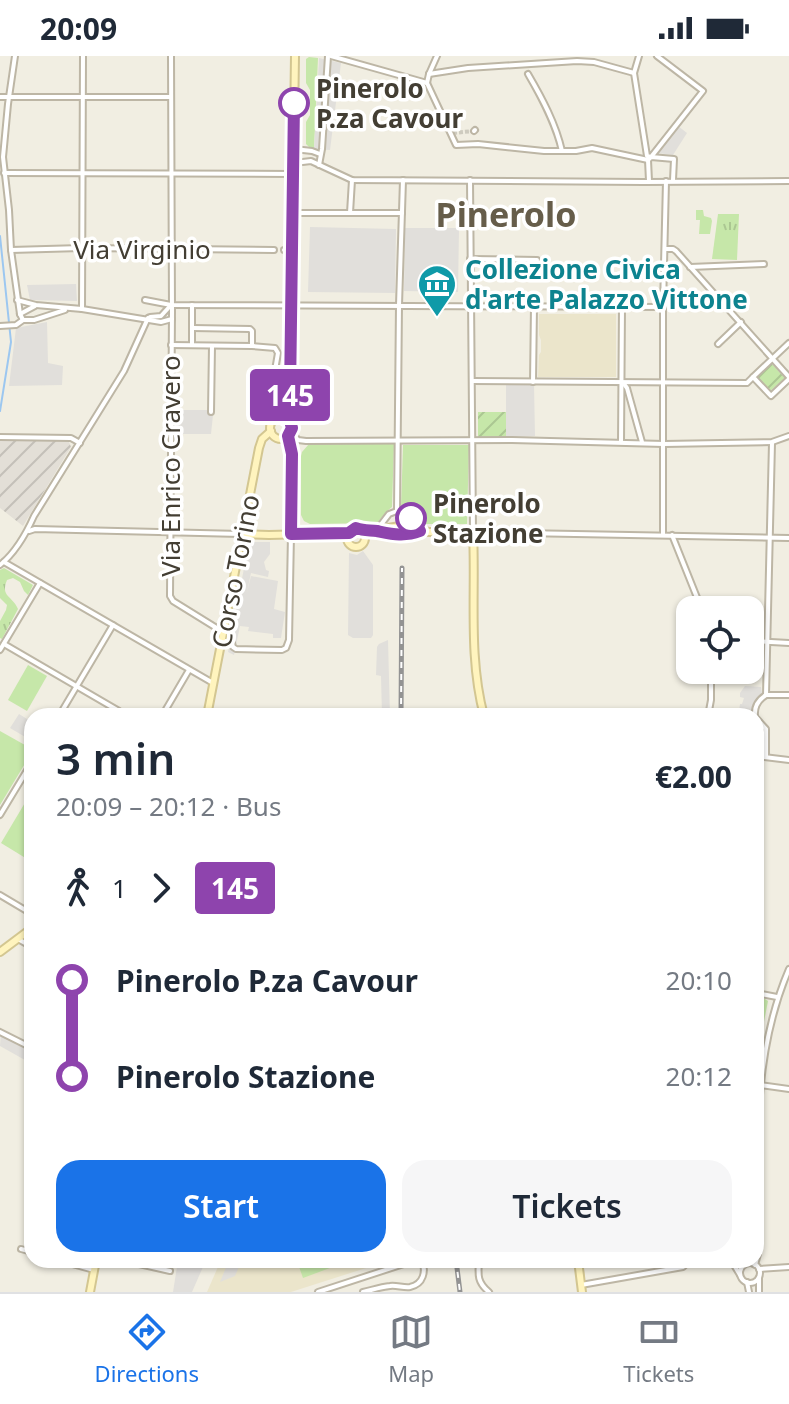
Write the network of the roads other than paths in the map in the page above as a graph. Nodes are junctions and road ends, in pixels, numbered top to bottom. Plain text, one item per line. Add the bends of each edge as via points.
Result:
1 (15, 56) edge
2 (83, 56) edge
3 (171, 56) edge
4 (295, 56) edge
5 (329, 56) edge
6 (437, 56) edge
7 (639, 56) edge
8 (657, 56) edge
9 (634, 73) junction
10 (429, 74) junction
11 (528, 74) dead end
12 (427, 83) junction
13 (9, 96) junction
14 (83, 96) junction
15 (0, 97) edge
16 (171, 97) junction
17 (294, 149) junction
18 (562, 151) junction
19 (320, 154) junction
20 (650, 158) junction
21 (311, 161) junction
22 (294, 163) junction
23 (319, 165) junction
24 (82, 172) junction
25 (4, 173) junction
26 (172, 174) junction
27 (293, 174) junction
28 (352, 180) junction
29 (403, 180) junction
30 (470, 180) junction
31 (649, 181) junction
32 (666, 181) junction
33 (675, 181) junction
34 (789, 181) edge
35 (292, 213) junction
36 (350, 213) junction
37 (402, 213) junction
38 (81, 248) junction
39 (171, 249) junction
40 (665, 249) junction
41 (11, 250) junction
42 (274, 250) dead end
43 (470, 259) junction
44 (537, 260) dead end
45 (764, 264) dead end
46 (690, 267) junction
47 (17, 300) junction
48 (145, 300) dead end
49 (36, 305) junction
50 (171, 305) junction
51 (192, 305) junction
52 (399, 305) junction
53 (471, 305) junction
54 (292, 306) junction
55 (534, 306) junction
56 (622, 307) junction
57 (663, 307) junction
58 (68, 309) junction
59 (82, 309) junction
60 (162, 315) junction
61 (22, 317) junction
62 (148, 318) junction
63 (172, 319) junction
64 (741, 322) junction
65 (0, 326) edge
66 (193, 328) junction
67 (789, 343) edge
68 (718, 344) dead end
69 (171, 345) junction
70 (192, 345) junction
71 (212, 346) junction
72 (252, 346) junction
73 (772, 358) junction
74 (753, 377) junction
75 (789, 378) edge
76 (473, 381) junction
77 (533, 382) junction
78 (622, 382) junction
79 (663, 383) junction
80 (211, 412) dead end
81 (284, 417) junction
82 (272, 421) junction
83 (271, 431) junction
84 (290, 434) junction
85 (789, 436) edge
86 (0, 437) edge
87 (399, 440) junction
88 (473, 441) junction
89 (621, 442) junction
90 (642, 442) junction
91 (772, 442) junction
92 (80, 443) junction
93 (664, 444) junction
94 (397, 508) junction
95 (34, 516) junction
96 (35, 529) junction
97 (376, 531) junction
98 (420, 531) junction
99 (27, 532) junction
100 (169, 532) junction
101 (364, 532) junction
102 (473, 532) junction
103 (349, 533) junction
104 (241, 534) junction
105 (291, 534) junction
106 (663, 535) junction
107 (672, 535) junction
108 (771, 537) junction
109 (789, 538) edge
110 (2, 564) edge
111 (40, 583) junction
112 (696, 596) edge
113 (113, 625) junction
114 (222, 636) junction
115 (764, 642) edge
116 (768, 642) junction
117 (789, 643) edge
118 (4, 644) junction
119 (0, 650) edge
120 (189, 670) junction
121 (213, 683) junction
122 (711, 684) edge
123 (76, 687) junction
124 (766, 695) junction
125 (789, 695) edge
126 (64, 708) edge
127 (114, 708) edge
128 (167, 708) edge
129 (208, 708) edge
130 (482, 708) edge
131 (710, 708) edge
132 (756, 708) edge
133 (764, 727) edge
134 (766, 757) joint
135 (789, 760) edge
136 (24, 775) edge
137 (0, 815) edge
138 (0, 895) edge
139 (24, 909) edge
140 (24, 934) edge
141 (18, 939) junction
142 (24, 942) edge
143 (0, 952) edge
144 (789, 969) edge
145 (764, 995) edge
146 (777, 997) junction
147 (0, 1032) edge
148 (24, 1044) edge
149 (764, 1058) edge
150 (764, 1086) edge
151 (789, 1089) edge
152 (21, 1249) dead end
153 (24, 1250) edge
154 (764, 1266) edge
155 (789, 1267) edge
156 (87, 1268) edge
157 (157, 1268) edge
158 (392, 1268) edge
159 (424, 1268) edge
160 (479, 1268) edge
161 (579, 1268) edge
162 (678, 1268) edge
163 (736, 1268) edge
164 (742, 1268) edge
165 (754, 1268) edge
166 (94, 1270) joint
167 (170, 1271) dead end
168 (741, 1277) junction
169 (759, 1277) junction
170 (747, 1282) junction
171 (582, 1288) edge
172 (90, 1292) edge
173 (318, 1292) edge
174 (363, 1292) edge
175 (489, 1292) edge
176 (749, 1292) edge
177 (759, 1292) edge

1 - 13 street
2 - 14 street
3 - 16 street, Via Enrico Cravero
4 - 17 main road
5 - 12 street
5 - 19 street
6 - 10 street
7 - 9 street
8 - 20 street via 703,91
9 - 10 street via 594,62 557,61
9 - 20 street
10 - 12 street
11 - 18 street
12 - 18 street via 456,145
13 - 14 street
13 - 15 street
13 - 25 street
14 - 16 street
14 - 24 street
16 - 26 street, Via Enrico Cravero
17 - 19 street
17 - 22 main road
18 - 20 street via 592,148
19 - 21 street
19 - 23 street
20 - 31 street
20 - 33 street via 674,159
21 - 22 street
21 - 23 street
22 - 27 main road
23 - 28 street
24 - 25 street
24 - 26 street
24 - 38 street
25 - 41 street
26 - 27 street
26 - 39 street, Via Enrico Cravero
27 - 35 main road
28 - 29 street
28 - 36 street
29 - 30 street
29 - 37 street
30 - 31 street
30 - 43 street
31 - 32 street
32 - 33 street
32 - 40 street
33 - 34 street
35 - 36 street
35 - 54 main road
36 - 37 street
37 - 52 street
38 - 39 street, Via Virginio
38 - 41 street, Via Virginio
38 - 59 street
39 - 42 street, Via Virginio
39 - 50 street, Via Enrico Cravero
40 - 46 street via 676,251
40 - 57 street
41 - 47 street
43 - 44 street
43 - 53 street
45 - 46 street
46 - 64 street
47 - 49 street
47 - 61 street
48 - 50 street
49 - 58 street
49 - 61 street
50 - 51 street
50 - 60 street
50 - 63 street, Via Enrico Cravero
51 - 54 street
51 - 66 street
52 - 53 street
52 - 54 street
52 - 87 street
53 - 55 street
53 - 76 street
54 - 81 main road via 290,393
55 - 56 street
55 - 77 street
56 - 57 street
56 - 78 street
57 - 79 street
58 - 59 street
58 - 61 street via 34,320
59 - 62 street
60 - 62 street
60 - 63 street
61 - 65 street via 16,325
62 - 63 street
62 - 92 street via 124,371
63 - 69 street, Via Enrico Cravero
64 - 68 street
64 - 73 street
66 - 70 street
66 - 72 street via 250,329
67 - 73 street
69 - 70 street
69 - 100 street, Via Enrico Cravero
70 - 71 street
71 - 72 street
71 - 80 street
72 - 82 street via 272,347 278,353 268,410
73 - 74 street
73 - 75 street
74 - 75 street via 771,396
74 - 79 street via 747,383
76 - 77 street
76 - 88 street
77 - 78 street
78 - 79 street
78 - 89 street
78 - 90 street
79 - 93 street
81 - 82 main road
81 - 84 main road via 290,421
82 - 83 main road
83 - 84 main road via 278,438
83 - 104 main road, Corso Torino via 259,448
84 - 87 street via 306,441
84 - 105 main road
85 - 91 street
86 - 92 street via 71,438
87 - 88 street
87 - 94 street
88 - 89 street
88 - 102 street
89 - 90 street
90 - 93 street
91 - 93 street
91 - 108 street
92 - 95 street
93 - 106 street
94 - 97 street
94 - 98 street
95 - 96 street
95 - 99 street
96 - 99 street
96 - 100 street
97 - 98 main road via 400,526
97 - 101 main road
98 - 102 main road
99 - 110 street
100 - 104 street
100 - 114 street, Via Enrico Cravero via 171,599
101 - 103 main road via 356,528
101 - 103 main road via 364,543 356,547 348,541
102 - 106 street
102 - 130 main road via 475,666
103 - 105 main road
104 - 105 main road
104 - 114 main road, Corso Torino
105 - 114 street via 286,648 236,649
106 - 107 street
107 - 108 street
107 - 112 street
108 - 109 street
108 - 116 street
110 - 111 street
111 - 113 street
111 - 118 street
113 - 120 street
113 - 123 street
114 - 121 main road, Corso Torino
115 - 116 street
116 - 117 street
116 - 124 street
118 - 119 street
118 - 123 street
120 - 121 street
120 - 128 street
121 - 129 main road, Corso Torino
122 - 131 street
123 - 126 street
123 - 127 street
124 - 125 street
124 - 132 street
133 - 134 street
134 - 135 street
136 - 137 street
138 - 139 street
140 - 141 main road
141 - 142 street
141 - 143 main road
144 - 146 street
145 - 146 street
146 - 149 street
147 - 148 street
150 - 151 street
152 - 153 street
154 - 155 street
156 - 166 street
157 - 167 street
158 - 173 street
159 - 174 street via 421,1281 413,1286
160 - 175 street via 481,1285
161 - 171 main road
162 - 171 street
163 - 168 street
164 - 168 street
165 - 169 street
166 - 172 main road
168 - 170 street
169 - 170 street
169 - 177 street
170 - 176 street

